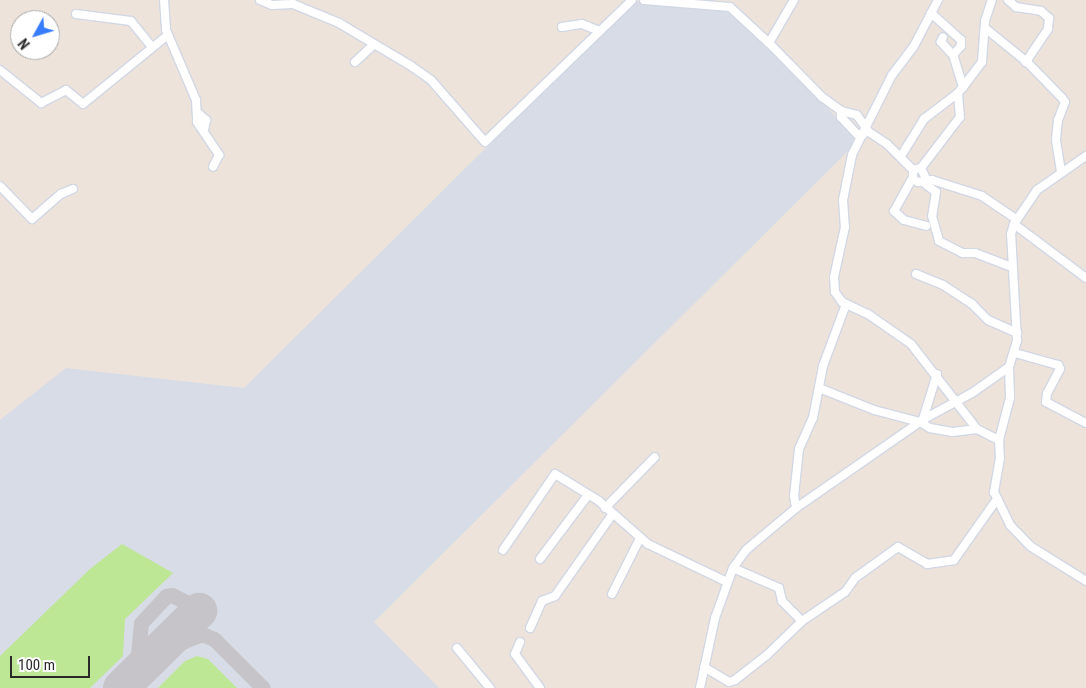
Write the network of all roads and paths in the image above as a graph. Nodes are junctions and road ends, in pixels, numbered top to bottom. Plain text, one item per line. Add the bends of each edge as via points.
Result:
1 (164, 0) edge
2 (260, 0) edge
3 (632, 0) edge
4 (644, 0) edge
5 (794, 0) edge
6 (938, 0) edge
7 (1008, 0) edge
8 (662, 1) edge
9 (994, 1) edge
10 (931, 13) junction
11 (76, 14) dead end
12 (562, 27) dead end
13 (985, 28) junction
14 (599, 31) junction
15 (168, 34) junction
16 (943, 37) dead end
17 (374, 44) junction
18 (769, 44) junction
19 (152, 46) junction
20 (953, 55) junction
21 (355, 62) dead end
22 (1026, 62) junction
23 (0, 70) edge
24 (960, 90) junction
25 (841, 111) junction
26 (867, 127) junction
27 (863, 135) junction
28 (901, 156) junction
29 (1086, 156) edge
30 (213, 168) dead end
31 (916, 172) junction
32 (1061, 172) junction
33 (925, 180) junction
34 (0, 186) edge
35 (73, 189) dead end
36 (932, 220) junction
37 (1015, 222) junction
38 (926, 226) junction
39 (935, 231) junction
40 (1012, 267) junction
41 (916, 274) dead end
42 (1086, 278) edge
43 (846, 304) junction
44 (1017, 333) junction
45 (1015, 353) junction
46 (1009, 367) junction
47 (937, 374) junction
48 (819, 388) junction
49 (955, 402) junction
50 (921, 421) junction
51 (1086, 424) edge
52 (976, 429) junction
53 (999, 440) junction
54 (655, 458) dead end
55 (588, 495) junction
56 (997, 499) junction
57 (605, 508) junction
58 (796, 508) junction
59 (612, 515) junction
60 (640, 538) junction
61 (503, 550) dead end
62 (540, 559) dead end
63 (733, 568) junction
64 (727, 582) junction
65 (1086, 582) edge
66 (612, 594) dead end
67 (802, 621) junction
68 (530, 628) dead end
69 (520, 642) dead end
70 (457, 648) dead end
71 (704, 667) junction
72 (490, 688) edge
73 (540, 688) edge
74 (700, 688) edge

1 - 15 street
2 - 17 street via 272,5 293,4 350,29
3 - 14 street
4 - 8 street
5 - 18 street
6 - 10 street
7 - 22 street via 1016,7 1041,11 1049,18 1048,29
8 - 18 street via 730,7
9 - 13 street via 986,15
10 - 20 street via 961,40 961,46
10 - 26 street via 914,46 892,75
11 - 19 street via 131,21
12 - 14 street via 582,24
13 - 22 street
13 - 24 street via 982,62
14 - 17 street via 485,142 431,80
15 - 19 street
15 - 30 street via 198,113 206,120 204,130 219,155
16 - 20 street via 941,42
17 - 21 street
18 - 25 street via 822,97
19 - 23 street via 83,104 66,90 41,103
20 - 24 street
22 - 32 street via 1065,102 1056,131
24 - 28 street via 924,119
24 - 31 street via 960,117
25 - 26 street via 856,115
25 - 27 street via 841,117 857,134
26 - 27 street
26 - 28 street
27 - 43 street via 846,172 843,246 834,277 835,292
28 - 31 street
29 - 32 street
31 - 33 street
31 - 33 street
31 - 38 street via 894,212 904,220
32 - 37 street via 1037,190
33 - 36 street via 936,192
33 - 37 street via 982,196
34 - 35 street via 32,219 61,194
36 - 38 street
36 - 39 street
37 - 40 street via 1011,234
37 - 42 street
38 - 39 street
39 - 40 street via 939,241 953,248 981,254
40 - 44 street
41 - 44 street via 943,285 972,304 988,320
43 - 47 street via 911,344
43 - 48 street
44 - 45 street
45 - 46 street
45 - 51 street via 1058,365 1060,369 1047,393 1046,402
46 - 49 street
46 - 53 street via 1010,398
47 - 49 street
47 - 50 street
48 - 50 street via 874,410
48 - 58 street via 813,418 796,461
49 - 50 street
49 - 52 street
50 - 52 street via 930,428 953,432
50 - 58 street
52 - 53 street
53 - 56 street via 1000,458 994,484
54 - 57 street
55 - 57 street
55 - 61 street via 555,474
55 - 62 street
56 - 65 street via 1010,525 1030,546
56 - 67 street via 954,560 927,564 898,548 855,578 845,592
57 - 59 street
58 - 63 street via 746,550
59 - 60 street
59 - 68 street via 555,596 542,601
60 - 64 street via 684,564
60 - 66 street
63 - 64 street
63 - 67 street via 779,588 782,601
64 - 71 street
67 - 71 street via 735,680 729,682
69 - 73 street via 515,654
70 - 72 street
71 - 74 street

